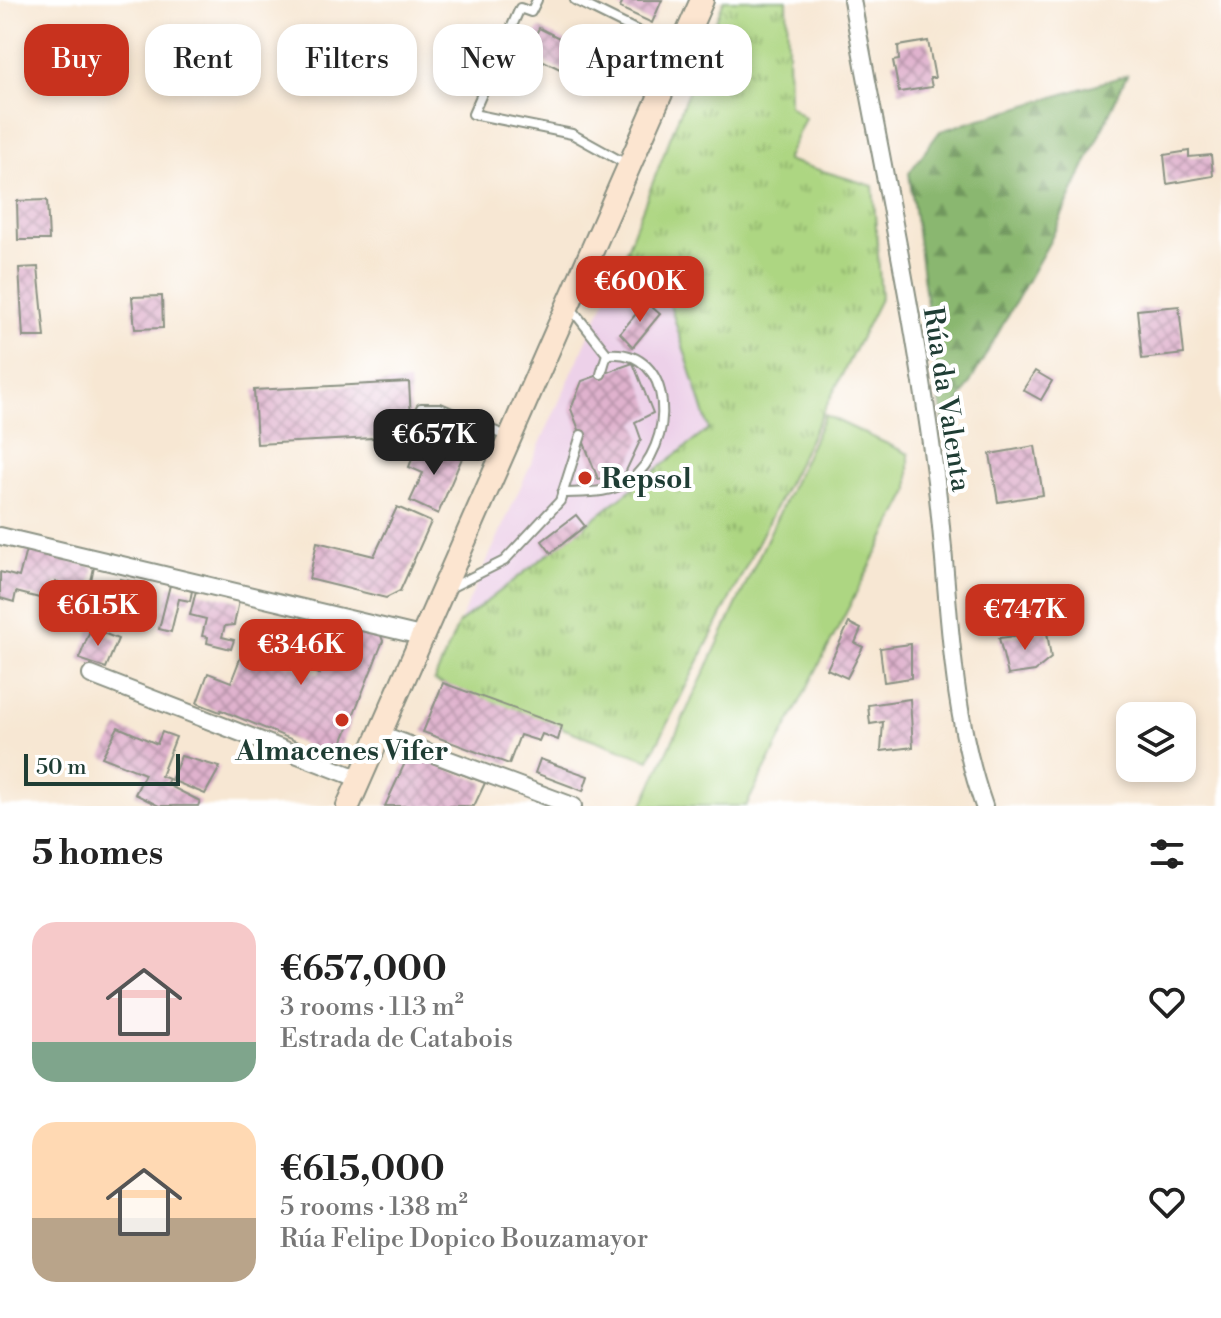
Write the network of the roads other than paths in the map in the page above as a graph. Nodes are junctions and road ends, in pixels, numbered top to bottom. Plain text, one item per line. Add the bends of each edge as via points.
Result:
1 (537, 0) edge
2 (575, 0) edge
3 (702, 0) edge
4 (852, 0) edge
5 (624, 24) edge
6 (692, 24) edge
7 (661, 96) edge
8 (630, 167) junction
9 (569, 305) junction
10 (607, 354) junction
11 (601, 374) dead end
12 (421, 408) dead end
13 (581, 435) dead end
14 (511, 438) junction
15 (562, 493) junction
16 (0, 536) edge
17 (444, 591) junction
18 (425, 637) junction
19 (91, 675) dead end
20 (380, 734) junction
21 (360, 779) junction
22 (348, 806) edge
23 (573, 806) edge
24 (984, 806) edge

1 - 8 lane via 531,12 520,8 473,114 572,134
2 - 5 lane
3 - 6 main road
4 - 24 street, Rúa da Valenta via 937,488 959,718
7 - 8 main road
8 - 9 main road
9 - 10 lane
9 - 14 main road
10 - 11 lane
10 - 15 lane via 638,357 654,379 663,429 658,444 628,482 608,490
12 - 14 lane via 440,408
13 - 15 lane
14 - 17 main road
15 - 17 lane via 504,561
16 - 18 street
17 - 18 main road
18 - 20 main road
19 - 21 street
20 - 21 main road
20 - 23 street
21 - 22 main road

